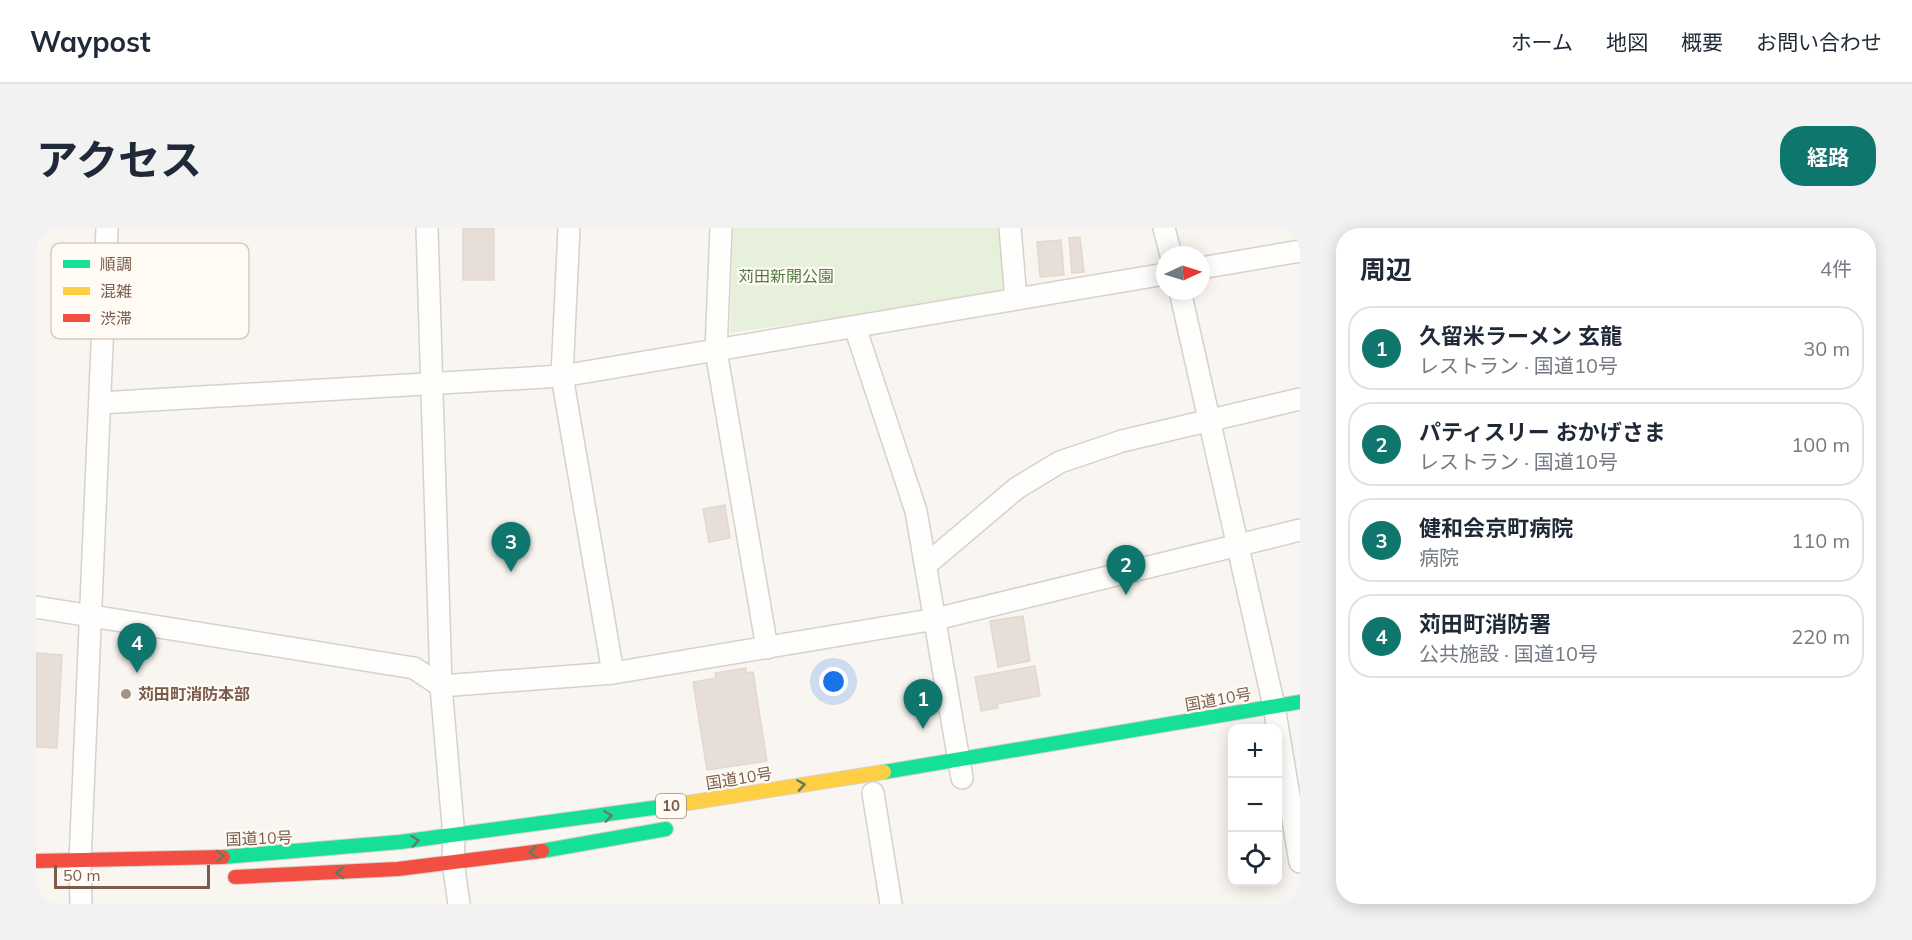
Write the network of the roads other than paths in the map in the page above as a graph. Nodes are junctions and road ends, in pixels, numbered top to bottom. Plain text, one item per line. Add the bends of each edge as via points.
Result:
1 (107, 228) edge
2 (427, 228) edge
3 (569, 228) edge
4 (721, 228) edge
5 (1010, 228) edge
6 (1164, 228) edge
7 (106, 243) edge
8 (1169, 246) edge
9 (1300, 251) edge
10 (1210, 266) edge
11 (1156, 276) edge
12 (1016, 299) junction
13 (1182, 300) edge
14 (855, 327) junction
15 (103, 339) edge
16 (716, 351) junction
17 (562, 376) junction
18 (434, 383) junction
19 (1300, 399) edge
20 (100, 403) junction
21 (1207, 421) junction
22 (1300, 530) edge
23 (1238, 544) junction
24 (927, 564) junction
25 (36, 607) edge
26 (90, 618) junction
27 (936, 619) junction
28 (767, 648) junction
29 (613, 673) junction
30 (441, 686) junction
31 (1300, 702) edge
32 (1277, 719) junction
33 (962, 774) junction
34 (873, 793) dead end
35 (682, 826) dead end
36 (454, 837) junction
37 (36, 861) edge
38 (453, 862) junction
39 (1300, 862) edge
40 (80, 874) junction
41 (222, 878) dead end
42 (81, 904) edge
43 (459, 904) edge
44 (891, 904) edge

1 - 7 street
2 - 18 street
3 - 17 street
4 - 16 street
5 - 12 street
6 - 8 street
9 - 10 street
11 - 12 street
12 - 14 street
13 - 21 street
14 - 16 street
14 - 24 street via 916,511
15 - 20 street
16 - 17 street
16 - 28 street
17 - 18 street
17 - 29 street
18 - 20 street
18 - 30 street
19 - 21 street
20 - 26 street
21 - 23 street
21 - 24 street via 1122,441 1060,462 1017,488
22 - 23 street
23 - 27 street
23 - 32 street
24 - 27 street
25 - 26 street
26 - 30 street via 414,668
26 - 40 street
27 - 28 street
27 - 33 street
28 - 29 street
29 - 30 street
30 - 36 street
31 - 32 highway, 国道10号 / 10
32 - 33 highway, 国道10号 / 10
32 - 39 street
36 -> 33 highway, 国道10号 / 10
34 - 44 street
35 -> 38 highway, 10 via 562,849
36 - 38 street
40 -> 36 highway, 国道10号 / 10
37 - 40 highway, 国道10号 / 10
38 -> 41 highway, 10 via 281,877
38 - 43 street
40 - 42 street

